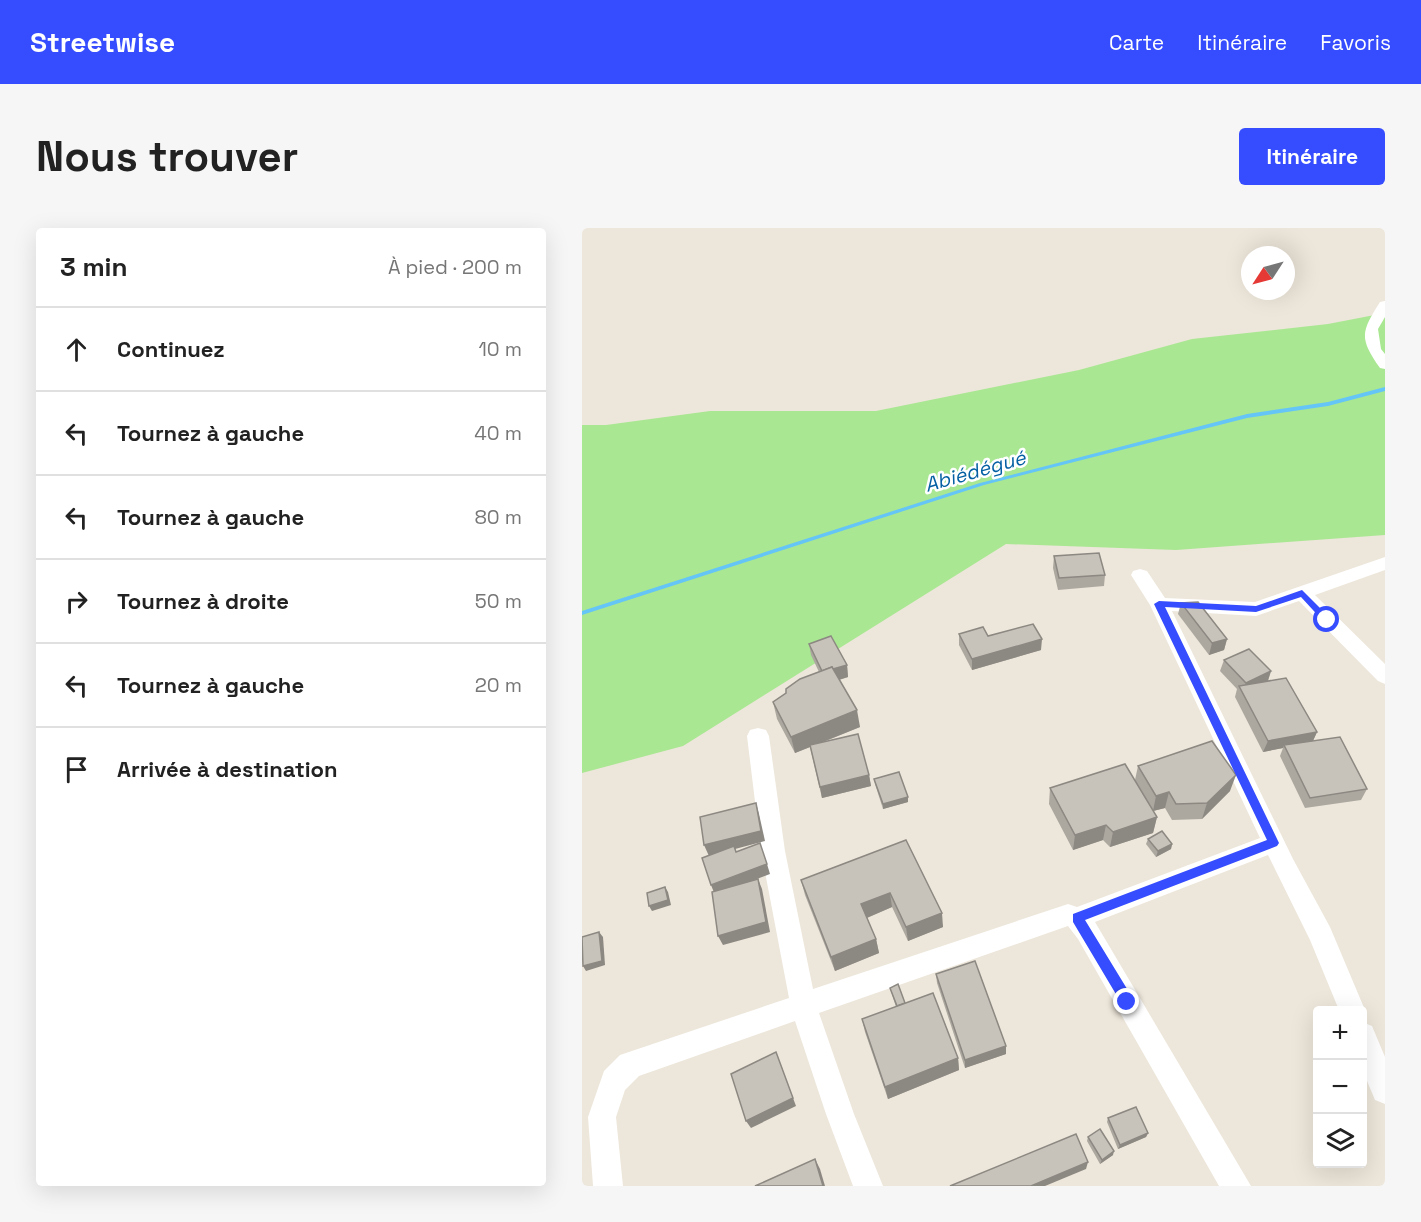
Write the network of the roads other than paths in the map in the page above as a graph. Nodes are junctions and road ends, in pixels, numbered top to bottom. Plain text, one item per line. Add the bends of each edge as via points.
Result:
1 (1385, 305) edge
2 (1385, 364) edge
3 (1385, 563) edge
4 (1140, 575) dead end
5 (1302, 593) junction
6 (1159, 604) junction
7 (1385, 676) edge
8 (758, 736) dead end
9 (1273, 843) junction
10 (1077, 918) junction
11 (803, 1005) junction
12 (1350, 1006) edge
13 (1367, 1047) edge
14 (1385, 1090) edge
15 (608, 1186) edge
16 (868, 1186) edge
17 (1236, 1186) edge

1 - 2 street via 1371,329 1374,349
3 - 5 street
4 - 6 street
5 - 6 street via 1256,609
5 - 7 street
6 - 9 street
8 - 11 street via 774,851
9 - 10 street
9 - 12 street via 1322,935
10 - 11 street via 1068,915
10 - 17 street
11 - 15 street via 630,1065 614,1082 602,1117
11 - 16 street
13 - 14 street

